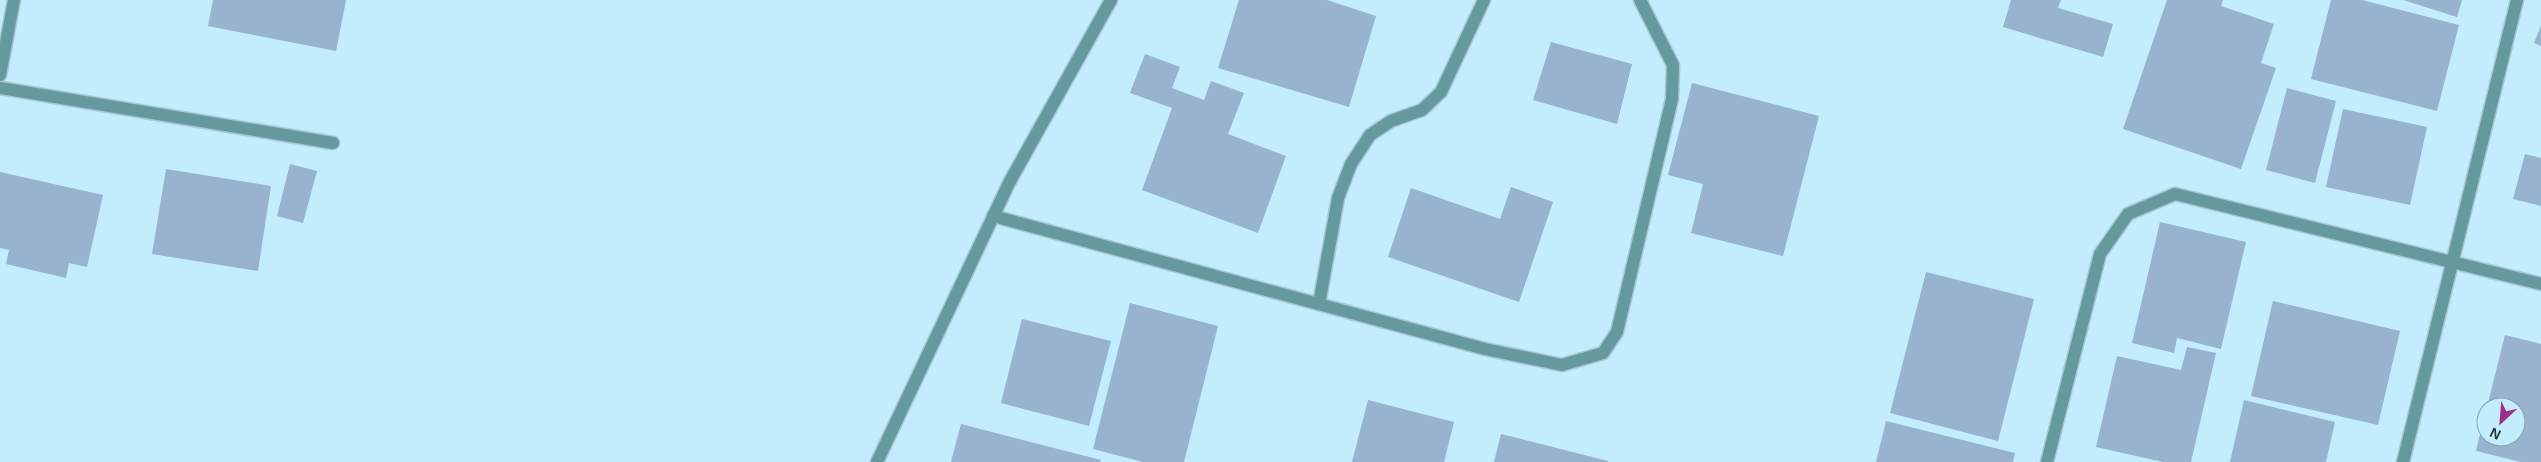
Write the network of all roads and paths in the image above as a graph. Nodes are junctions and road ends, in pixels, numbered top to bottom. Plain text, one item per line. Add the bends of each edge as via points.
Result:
1 (14, 0) edge
2 (1111, 0) edge
3 (1484, 0) edge
4 (1640, 0) edge
5 (2516, 0) edge
6 (0, 75) edge
7 (0, 88) edge
8 (333, 143) dead end
9 (993, 216) junction
10 (2452, 264) junction
11 (2541, 284) edge
12 (1319, 304) junction
13 (877, 462) edge
14 (2047, 462) edge
15 (2403, 462) edge

1 - 6 street
2 - 9 street
3 - 12 street via 1441,92 1422,110 1392,121 1370,135 1351,164 1338,198
4 - 12 street via 1673,65 1672,99 1617,332 1603,352 1562,365 1485,349
5 - 10 street
7 - 8 street
9 - 12 street
9 - 13 street
10 - 11 street
10 - 14 street via 2285,219 2175,194 2128,214 2100,254
10 - 15 street

